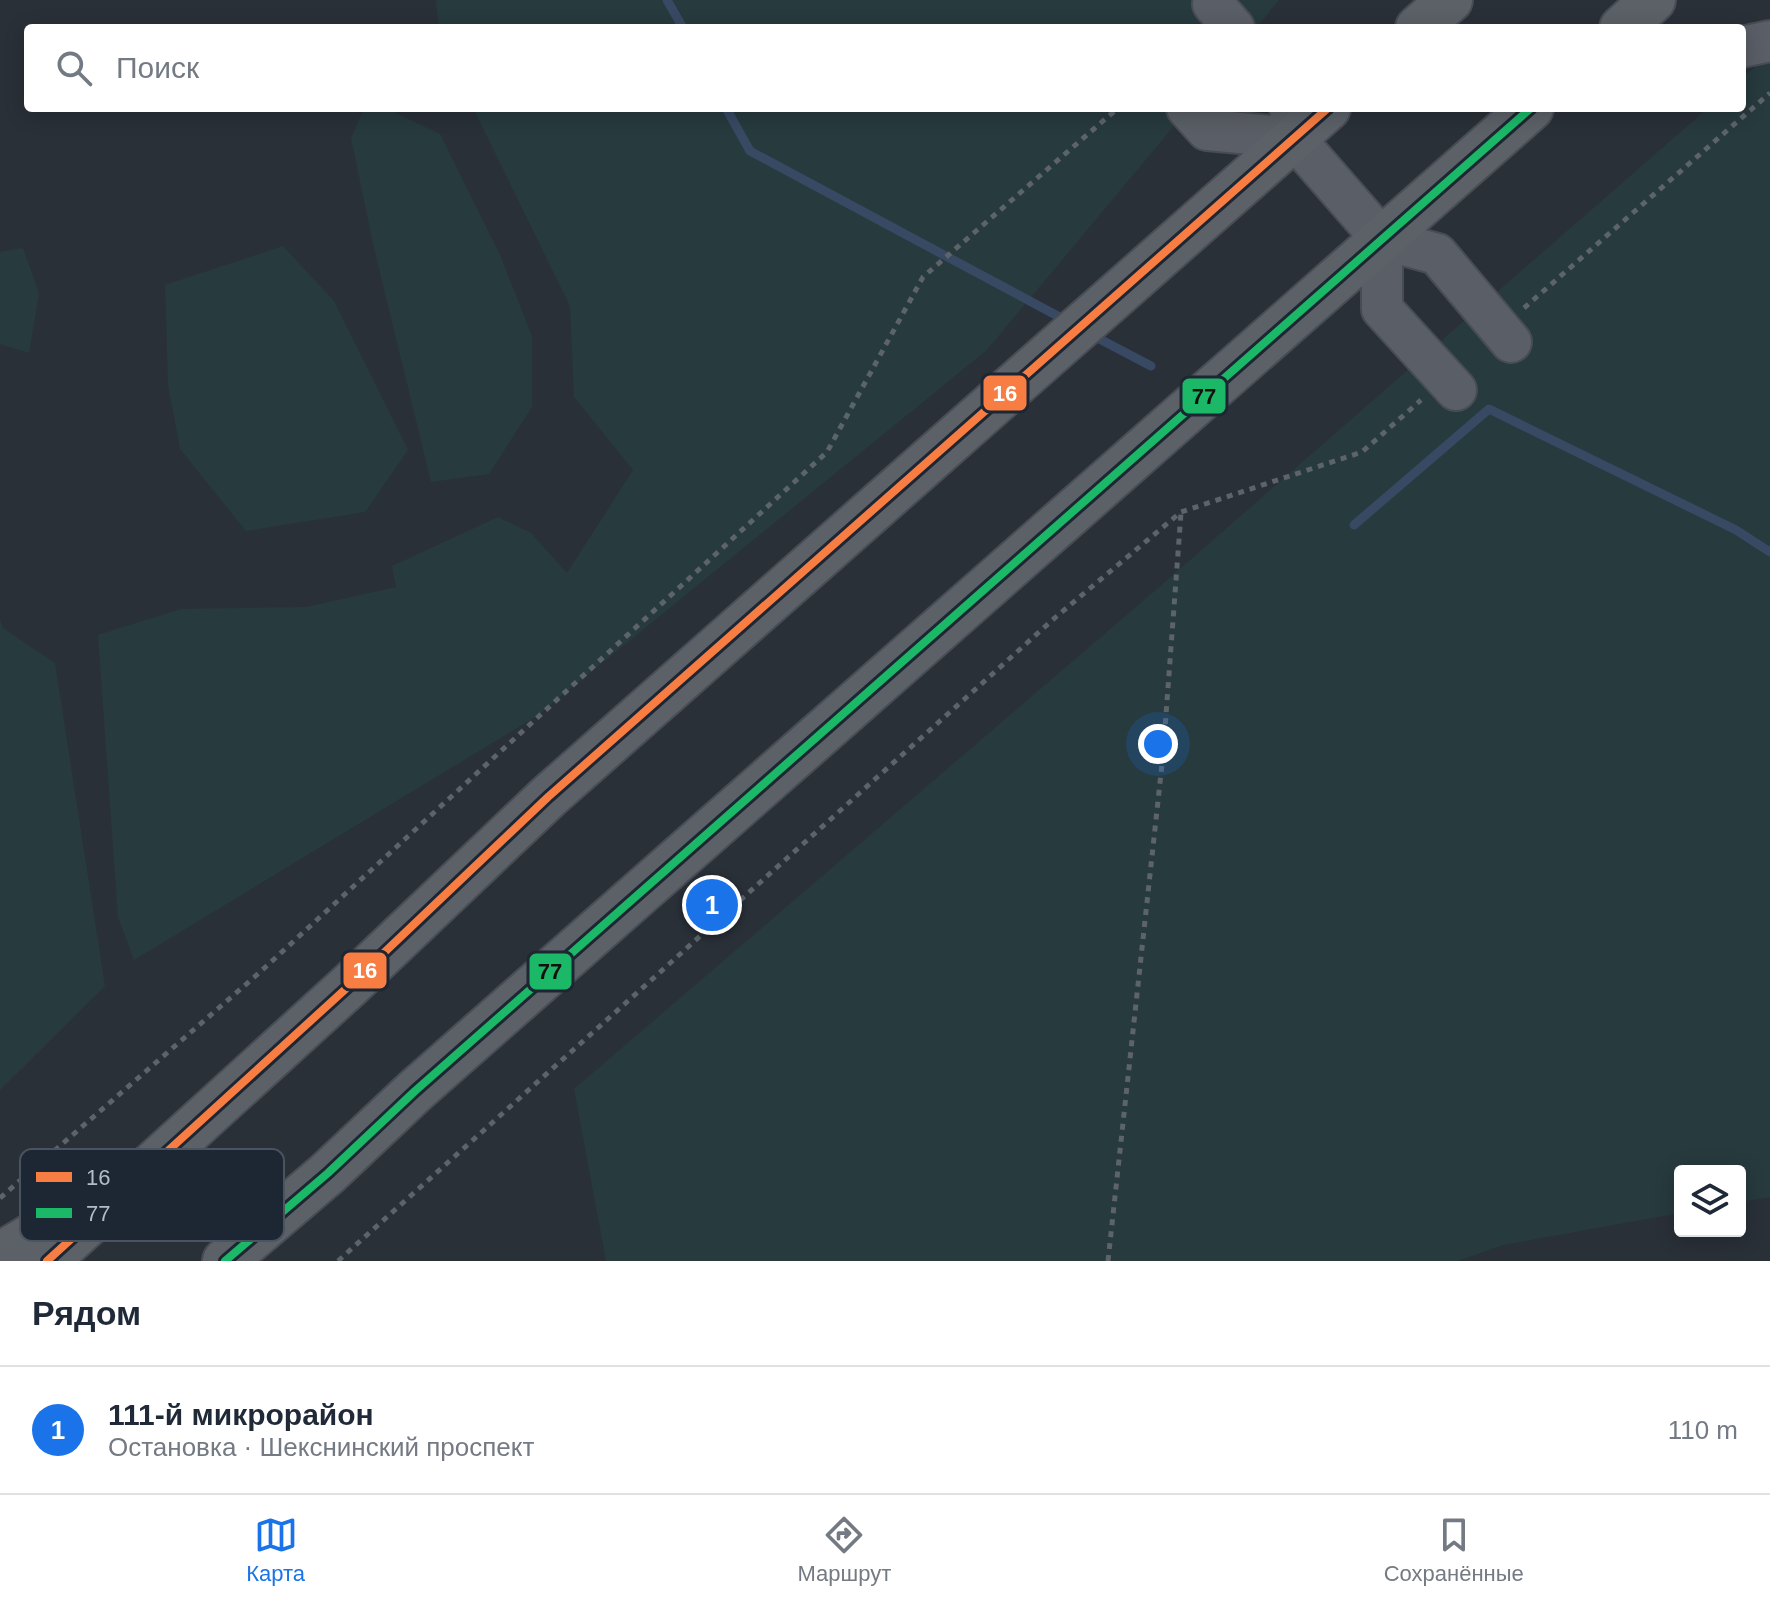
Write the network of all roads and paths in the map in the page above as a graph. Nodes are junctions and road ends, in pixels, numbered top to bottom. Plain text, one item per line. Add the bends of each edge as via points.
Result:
1 (1450, 0) edge
2 (1653, 0) edge
3 (1423, 24) edge
4 (1626, 24) edge
5 (1770, 41) edge
6 (1746, 46) edge
7 (1113, 112) edge
8 (1191, 112) edge
9 (1318, 112) edge
10 (1526, 112) edge
11 (1292, 123) edge
12 (1382, 239) junction
13 (1511, 342) dead end
14 (1456, 390) dead end
15 (350, 985) junction
16 (56, 1149) edge
17 (143, 1149) edge
18 (170, 1149) edge
19 (328, 1173) junction
20 (20, 1181) edge
21 (0, 1198) edge
22 (284, 1211) edge
23 (284, 1219) edge
24 (23, 1241) edge
25 (69, 1241) edge
26 (248, 1241) edge
27 (263, 1241) edge
28 (0, 1255) edge
29 (47, 1261) edge
30 (225, 1261) edge
31 (244, 1261) edge
32 (338, 1261) edge
33 (1108, 1261) edge

1 - 3 main road
2 - 4 main road
5 - 6 street
7 - 16 path via 923,277 827,452 259,973
8 - 11 street via 1207,130
9 - 11 main road
10 - 12 main road
11 - 12 street
11 - 15 main road via 548,797
12 - 13 street via 1437,254
12 - 14 street via 1382,309
12 - 19 main road
15 - 17 main road
15 - 18 main road
19 - 22 main road
19 - 23 main road
20 - 21 path
24 - 28 main road
25 - 29 main road
26 - 30 main road
27 - 31 main road
32 - 33 path via 1057,616 1181,512 1163,755

